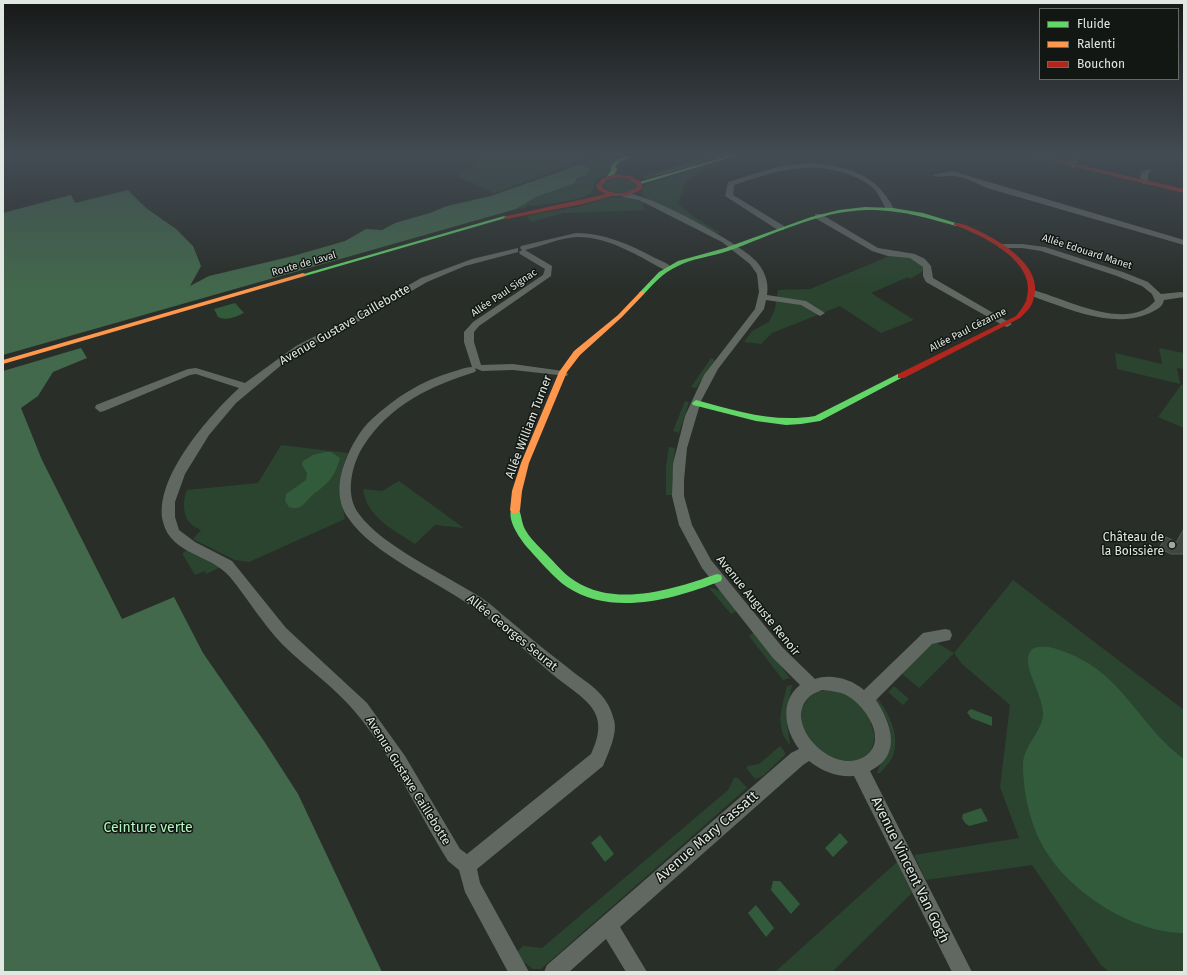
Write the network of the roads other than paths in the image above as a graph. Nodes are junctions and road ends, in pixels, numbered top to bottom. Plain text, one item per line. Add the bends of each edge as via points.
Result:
1 (568, 202) edge
2 (585, 202) edge
3 (661, 202) edge
4 (738, 202) edge
5 (885, 202) edge
6 (1043, 202) edge
7 (890, 209) junction
8 (513, 215) junction
9 (818, 216) junction
10 (781, 228) junction
11 (1184, 243) edge
12 (733, 246) junction
13 (1002, 246) junction
14 (521, 250) junction
15 (668, 268) junction
16 (1034, 293) junction
17 (1181, 294) dead end
18 (763, 297) junction
19 (1159, 297) junction
20 (820, 313) dead end
21 (1007, 324) junction
22 (3, 362) edge
23 (477, 368) junction
24 (563, 374) junction
25 (247, 387) junction
26 (696, 402) junction
27 (100, 408) dead end
28 (717, 578) junction
29 (945, 635) dead end
30 (812, 686) junction
31 (869, 696) junction
32 (810, 752) junction
33 (859, 768) junction
34 (467, 865) junction
35 (607, 924) junction
36 (519, 972) edge
37 (554, 972) edge
38 (637, 972) edge
39 (962, 972) edge

1 - 8 street
2 - 8 street, Route de Laval
3 - 12 street
4 - 10 street
5 - 7 street
6 - 11 street
7 - 9 street via 850,209
7 - 13 street via 942,218 978,232
8 - 22 street, Route de Laval
9 - 10 street
9 - 21 street via 876,250 920,259 927,266 926,276 929,280
10 - 12 street
12 - 15 street, Allée William Turner
12 - 18 street via 750,258 761,274
13 - 16 street via 1023,267 1032,283
13 - 19 street, Allée Edouard Manet via 1032,246 1049,251 1135,280 1151,288
14 - 15 street, Avenue Gustave Caillebotte via 566,237 592,235 613,241
14 - 23 street, Allée Paul Signac via 549,268 549,272 547,276 476,324 469,332 469,342
14 - 25 street, Avenue Gustave Caillebotte via 486,257 456,267 410,287 361,317 300,348
15 - 24 street, Allée William Turner via 568,363
16 - 19 street via 1081,310 1110,316 1127,316 1150,310 1158,305
16 - 21 street, Allée Paul Cézanne via 1024,312
17 - 19 street
18 - 20 street via 803,303
18 - 26 street, Avenue Auguste Renoir via 759,309 710,375
21 - 26 street, Allée Paul Cézanne via 832,412 802,424 774,423
23 - 24 street, Allée Georges Seurat via 513,367
23 - 34 street, Allée Georges Seurat via 417,390 393,406 370,427 355,450 345,478 347,502 353,516 369,533 398,554 477,602 566,676 586,689 599,702 607,721 604,745 597,760
24 - 28 street, Allée William Turner via 524,468 516,494 515,514 529,543 574,586 603,596 629,598 656,594 680,590
25 - 27 street via 196,371 188,372
25 - 34 street, Avenue Gustave Caillebotte via 216,417 189,454 171,490 168,506 170,525 175,535 189,545 230,566 286,638 344,689 360,707 380,731 454,855
26 - 28 street, Avenue Auguste Renoir via 683,438 678,483 681,510 692,538
28 - 30 street, Avenue Auguste Renoir via 784,660
29 - 31 street via 928,638
30 - 31 street via 822,683 837,684
30 - 32 street via 800,694 793,714 796,731
31 - 33 street via 880,721 883,739 874,760
32 - 33 street via 825,764 837,768
32 - 35 street, Avenue Mary Cassatt via 797,759
33 - 39 street, Avenue Vincent Van Gogh
34 - 36 street via 471,886
35 - 37 street, Avenue Mary Cassatt
35 - 38 street

